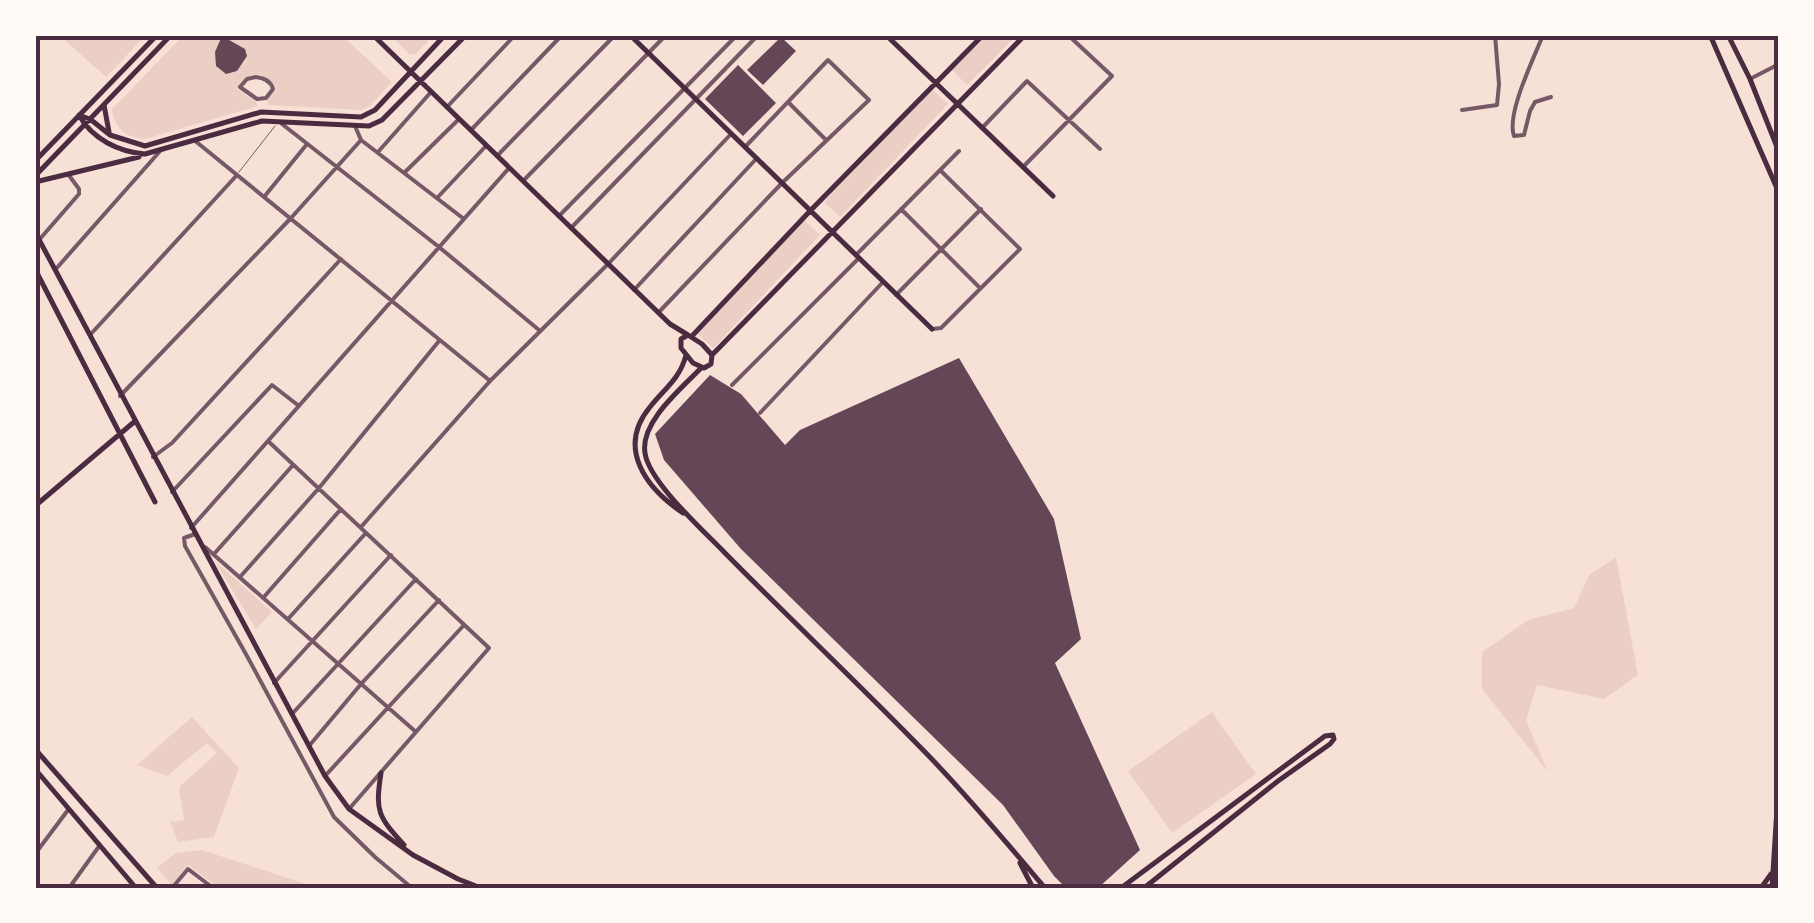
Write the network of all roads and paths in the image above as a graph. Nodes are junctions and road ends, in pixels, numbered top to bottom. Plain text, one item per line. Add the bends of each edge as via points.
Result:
1 (157, 35) edge
2 (172, 35) edge
3 (373, 35) edge
4 (445, 35) edge
5 (466, 35) edge
6 (515, 35) edge
7 (562, 35) edge
8 (616, 35) edge
9 (630, 35) edge
10 (666, 35) edge
11 (737, 35) edge
12 (758, 35) edge
13 (886, 35) edge
14 (900, 35) edge
15 (982, 35) edge
16 (1025, 35) edge
17 (1068, 35) edge
18 (1495, 35) edge
19 (1543, 35) edge
20 (1710, 35) edge
21 (1728, 35) edge
22 (893, 42) junction
23 (648, 52) junction
24 (1779, 64) edge
25 (411, 72) junction
26 (1750, 79) junction
27 (420, 81) junction
28 (936, 82) junction
29 (685, 88) junction
30 (432, 92) junction
31 (1551, 96) dead end
32 (261, 99) junction
33 (697, 100) junction
34 (788, 102) junction
35 (957, 103) junction
36 (104, 105) junction
37 (447, 107) junction
38 (1462, 110) dead end
39 (266, 112) junction
40 (79, 115) junction
41 (90, 119) junction
42 (459, 119) junction
43 (1068, 119) junction
44 (278, 121) junction
45 (84, 125) junction
46 (354, 125) junction
47 (982, 128) junction
48 (471, 130) junction
49 (731, 134) junction
50 (110, 135) junction
51 (194, 140) junction
52 (361, 140) junction
53 (826, 140) junction
54 (308, 144) junction
55 (486, 145) junction
56 (745, 147) junction
57 (1100, 148) dead end
58 (162, 150) junction
59 (959, 151) dead end
60 (1779, 152) edge
61 (152, 153) junction
62 (377, 153) junction
63 (497, 156) junction
64 (757, 158) junction
65 (35, 161) edge
66 (337, 167) junction
67 (1023, 167) junction
68 (509, 168) junction
69 (940, 170) junction
70 (404, 173) junction
71 (68, 174) junction
72 (237, 175) junction
73 (35, 179) edge
74 (524, 180) junction
75 (782, 183) junction
76 (1779, 193) edge
77 (1054, 196) dead end
78 (264, 197) junction
79 (438, 198) junction
80 (901, 209) junction
81 (981, 209) junction
82 (810, 211) junction
83 (559, 216) junction
84 (291, 218) junction
85 (464, 219) junction
86 (571, 228) junction
87 (35, 232) edge
88 (832, 232) junction
89 (39, 240) junction
90 (439, 247) junction
91 (942, 250) junction
92 (857, 257) junction
93 (341, 259) junction
94 (608, 264) junction
95 (35, 269) edge
96 (55, 270) junction
97 (883, 282) junction
98 (980, 288) junction
99 (634, 290) junction
100 (896, 295) junction
101 (392, 301) junction
102 (658, 313) junction
103 (670, 324) junction
104 (932, 329) joint
105 (539, 330) junction
106 (90, 335) junction
107 (690, 336) junction
108 (439, 342) junction
109 (680, 344) junction
110 (686, 355) junction
111 (712, 355) junction
112 (701, 368) junction
113 (490, 381) junction
114 (732, 385) dead end
115 (120, 396) junction
116 (299, 406) junction
117 (760, 413) dead end
118 (134, 422) junction
119 (119, 434) junction
120 (268, 441) junction
121 (153, 457) junction
122 (293, 464) junction
123 (319, 488) junction
124 (172, 492) junction
125 (155, 502) dead end
126 (35, 506) edge
127 (341, 509) junction
128 (690, 517) junction
129 (361, 527) junction
130 (366, 533) junction
131 (195, 534) junction
132 (214, 554) junction
133 (390, 555) junction
134 (240, 577) junction
135 (416, 579) junction
136 (264, 598) junction
137 (439, 600) junction
138 (288, 620) junction
139 (464, 624) junction
140 (312, 641) junction
141 (338, 664) junction
142 (274, 683) junction
143 (362, 684) junction
144 (389, 708) junction
145 (292, 714) junction
146 (417, 732) junction
147 (308, 747) junction
148 (35, 749) edge
149 (35, 770) edge
150 (381, 774) junction
151 (325, 776) junction
152 (1277, 778) junction
153 (1779, 778) edge
154 (68, 808) junction
155 (349, 809) junction
156 (100, 845) junction
157 (1014, 851) junction
158 (35, 854) edge
159 (412, 855) junction
160 (1773, 872) junction
161 (1140, 873) junction
162 (132, 886) edge
163 (1147, 886) edge
164 (69, 888) edge
165 (157, 888) edge
166 (172, 888) edge
167 (213, 888) edge
168 (412, 888) edge
169 (481, 888) edge
170 (1033, 888) edge
171 (1044, 888) edge
172 (1121, 888) edge
173 (1761, 888) edge
174 (1772, 888) edge

1 - 40 main road
2 - 36 main road
3 - 25 main road
4 - 25 main road
5 - 27 main road
6 - 37 street
7 - 48 street
8 - 63 street
9 - 23 main road
10 - 23 street
11 - 29 street
12 - 33 street
13 - 22 main road
14 - 22 street
15 - 28 main road
16 - 35 main road
17 - 43 street via 1112,76
18 - 38 street via 1497,105
19 - 31 street via 1517,104 1514,136 1524,135 1535,102
20 - 76 main road
21 - 26 main road
22 - 28 main road
23 - 29 main road
23 - 74 street
24 - 26 street
25 - 27 main road
25 - 39 main road via 361,118
26 - 60 main road
27 - 30 main road
27 - 46 main road via 382,120
28 - 35 main road
28 - 82 main road
29 - 33 main road
29 - 83 street
30 - 37 main road
30 - 62 street
32 - 32 street via 240,88 246,79 261,77 272,85
32 - 39 street
33 - 49 main road
33 - 86 street
34 - 53 street
34 - 53 street via 828,60 869,100
34 - 56 street
35 - 47 main road
35 - 88 main road
36 - 41 main road
36 - 50 main road
37 - 42 main road
39 - 50 main road via 150,145
40 - 41 main road
40 - 45 main road
40 - 65 main road
41 - 45 main road
41 - 50 main road
42 - 48 main road
42 - 70 street
43 - 47 street via 1027,81
43 - 57 street
43 - 67 street
44 - 46 main road
44 - 51 main road
44 - 54 street
44 - 72 lane
45 - 61 main road via 114,146
45 - 73 main road
46 - 52 street
47 - 67 main road
48 - 55 main road
49 - 56 main road
49 - 94 street
51 - 58 main road
51 - 72 street
52 - 62 street
52 - 66 street
53 - 75 street
54 - 66 street
54 - 78 street
55 - 63 main road
55 - 79 street
56 - 64 main road
58 - 61 main road
58 - 96 street
59 - 69 street
61 - 71 main road
62 - 70 street
63 - 68 main road
64 - 75 main road
64 - 99 street
66 - 84 street
66 - 90 street
67 - 77 main road
68 - 74 main road
68 - 85 street
69 - 80 street
69 - 81 street
70 - 79 street
71 - 73 main road
71 - 89 street via 79,194
72 - 78 street
72 - 106 street
74 - 83 main road
75 - 82 main road
75 - 102 street
78 - 84 street
79 - 85 street
80 - 91 street
80 - 92 street
81 - 91 street
81 - 98 street via 1020,249
82 - 88 main road
82 - 107 main road
83 - 86 main road
84 - 93 street
84 - 115 street
85 - 90 street
86 - 94 main road
87 - 89 main road
88 - 92 main road
88 - 111 main road
89 - 96 main road
90 - 101 street
90 - 105 street
91 - 98 street
91 - 100 street
92 - 97 main road
92 - 114 street
93 - 101 street
93 - 121 street
94 - 99 main road
94 - 105 street
95 - 119 main road
96 - 106 main road
97 - 100 main road
97 - 117 street
98 - 104 street via 941,328
99 - 102 main road
100 - 104 main road
101 - 108 street
101 - 116 street
102 - 103 main road
103 - 107 main road
103 - 109 main road
105 - 113 street
106 - 115 main road
107 - 109 main road
107 - 111 main road
108 - 113 street
108 - 123 street
109 - 110 main road
110 - 112 main road
110 - 128 main road via 679,374 642,418 635,451 656,490
111 - 112 main road via 711,364
112 - 128 main road via 654,418 644,445 648,466
113 - 129 street
115 - 118 main road
116 - 120 street
116 - 124 street via 272,385
118 - 119 main road
118 - 121 main road
119 - 125 main road
119 - 126 main road
120 - 122 street
120 - 131 street
121 - 124 main road
122 - 123 street
122 - 132 street
123 - 127 street
123 - 134 street
124 - 131 main road
127 - 129 street
127 - 136 street
128 - 157 main road
129 - 130 street
130 - 133 street
130 - 138 street
131 - 132 street
131 - 142 main road
131 - 168 street via 184,538 185,546 334,817
132 - 134 street
133 - 135 street
133 - 140 street
134 - 136 street
135 - 137 street
135 - 141 street
136 - 138 street
137 - 139 street
137 - 143 street
138 - 140 street
139 - 144 street
139 - 146 street via 489,648
140 - 141 street
140 - 142 street
141 - 143 street
141 - 145 street
142 - 145 main road
143 - 144 street
143 - 147 street
144 - 146 street
144 - 151 street
145 - 147 main road
146 - 150 street
147 - 151 main road
148 - 165 main road
149 - 154 main road
150 - 155 street
150 - 159 main road via 382,819
151 - 155 main road
152 - 152 main road via 1330,744 1332,735 1325,736
152 - 161 main road
152 - 163 main road
153 - 160 main road
154 - 156 main road
154 - 158 street
155 - 159 main road
156 - 162 main road
156 - 164 street
157 - 170 main road
157 - 171 main road
159 - 169 main road
160 - 173 main road
160 - 174 main road
161 - 163 main road
161 - 172 main road
166 - 167 street via 188,869

